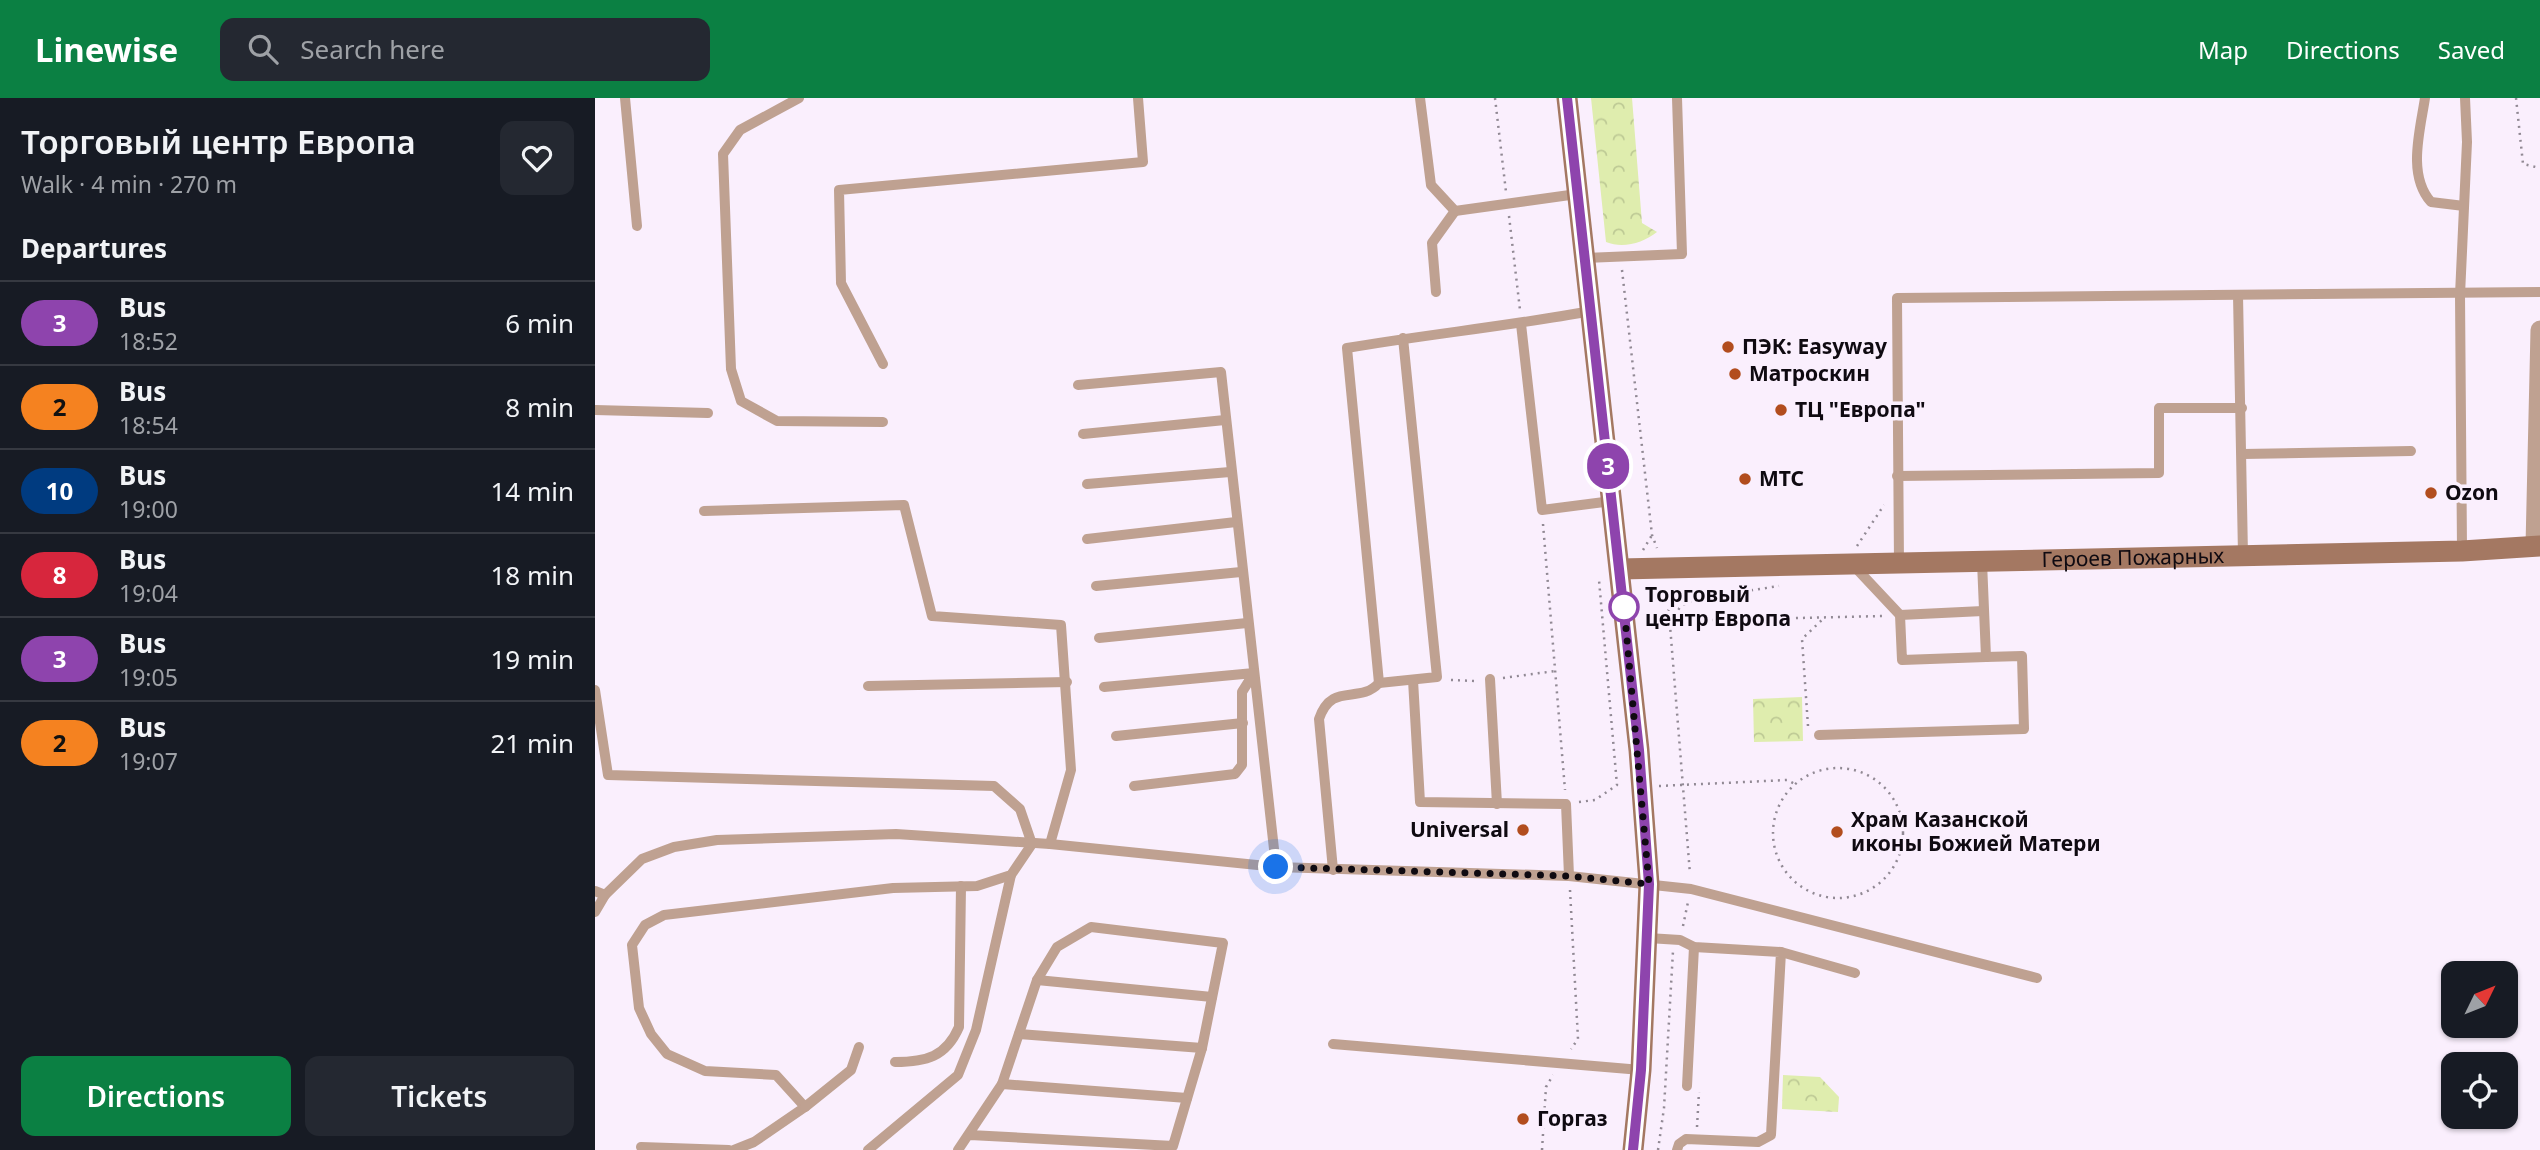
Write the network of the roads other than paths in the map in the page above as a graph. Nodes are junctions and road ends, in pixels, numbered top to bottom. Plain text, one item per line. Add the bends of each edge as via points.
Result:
1 (625, 98) edge
2 (799, 98) edge
3 (1137, 98) edge
4 (1420, 98) edge
5 (1567, 98) edge
6 (1677, 98) edge
7 (2425, 98) edge
8 (2465, 98) edge
9 (1577, 194) junction
10 (2464, 206) junction
11 (1455, 211) junction
12 (637, 226) dead end
13 (1585, 258) junction
14 (1436, 292) dead end
15 (2540, 292) edge
16 (2238, 295) junction
17 (2461, 295) junction
18 (1591, 311) junction
19 (1521, 324) junction
20 (2540, 330) edge
21 (1402, 338) junction
22 (883, 364) dead end
23 (1078, 385) dead end
24 (2242, 408) junction
25 (595, 410) edge
26 (708, 413) dead end
27 (1225, 420) junction
28 (883, 422) dead end
29 (1083, 433) dead end
30 (2411, 451) dead end
31 (2243, 454) junction
32 (1230, 472) junction
33 (1897, 476) junction
34 (2538, 477) edge
35 (1087, 484) dead end
36 (1612, 501) junction
37 (704, 511) dead end
38 (1237, 522) junction
39 (1087, 539) dead end
40 (2537, 546) edge
41 (2462, 551) junction
42 (2243, 556) junction
43 (1982, 562) junction
44 (1853, 564) junction
45 (1899, 564) junction
46 (1609, 569) junction
47 (1241, 572) junction
48 (1096, 586) dead end
49 (1983, 611) junction
50 (1900, 615) junction
51 (1247, 623) junction
52 (1099, 638) dead end
53 (1986, 657) junction
54 (1254, 673) junction
55 (1413, 680) junction
56 (1490, 680) dead end
57 (1067, 682) junction
58 (1379, 683) junction
59 (868, 686) dead end
60 (1104, 687) dead end
61 (595, 690) edge
62 (1243, 723) junction
63 (1819, 735) road end
64 (1116, 736) dead end
65 (1134, 786) dead end
66 (1496, 804) junction
67 (1032, 844) junction
68 (1050, 844) junction
69 (1276, 867) junction
70 (1333, 870) junction
71 (1011, 875) junction
72 (1569, 876) junction
73 (1649, 884) junction
74 (961, 887) junction
75 (600, 893) edge
76 (595, 912) edge
77 (1648, 938) junction
78 (1694, 947) junction
79 (1781, 951) junction
80 (1855, 973) dead end
81 (2037, 978) dead end
82 (1037, 981) junction
83 (1212, 997) junction
84 (1019, 1034) junction
85 (1333, 1044) dead end
86 (859, 1047) dead end
87 (1202, 1048) junction
88 (895, 1062) dead end
89 (1641, 1070) junction
90 (1002, 1084) junction
91 (1687, 1087) road end
92 (1187, 1098) junction
93 (805, 1107) junction
94 (970, 1135) junction
95 (641, 1147) dead end
96 (731, 1150) edge
97 (868, 1150) edge
98 (958, 1150) edge
99 (1633, 1150) edge
100 (1677, 1150) edge

1 - 12 lane
2 - 28 lane via 740,130 723,154 731,369 741,401 777,421
3 - 22 lane via 1143,162 839,190 841,283
4 - 11 lane via 1430,185
5 - 9 main road
6 - 13 lane via 1682,254
7 - 10 lane via 2417,174 2422,192 2431,202
8 - 10 lane
9 - 11 lane
9 - 13 main road
10 - 17 lane
11 - 14 lane via 1432,243
13 - 18 main road
15 - 17 lane
16 - 17 lane
16 - 24 lane
16 - 33 lane via 1897,298
17 - 41 lane
18 - 19 lane
18 - 36 main road
19 - 21 lane
19 - 36 lane via 1542,510
20 - 34 street
21 - 55 lane via 1437,677
21 - 58 lane via 1347,348
23 - 27 lane via 1221,372
24 - 31 lane
24 - 33 lane via 2159,408 2159,473
25 - 26 lane
27 - 29 lane
27 - 32 lane
30 - 31 lane
31 - 42 lane
32 - 35 lane
32 - 38 lane
33 - 45 lane
34 - 40 street
36 - 46 main road
37 - 57 lane via 904,505 932,615 1061,625
38 - 39 lane
38 - 47 lane
40 - 41 main road, Героев Пожарных
41 - 42 main road, Героев Пожарных
42 - 43 main road, Героев Пожарных
43 - 45 main road, Героев Пожарных
43 - 49 lane
44 - 45 main road, Героев Пожарных
44 - 46 main road, Героев Пожарных
44 - 50 lane
46 - 73 main road via 1642,788
47 - 48 lane
47 - 51 lane
49 - 50 lane
49 - 53 lane
50 - 53 lane via 1902,660
51 - 52 lane
51 - 54 lane
53 - 63 lane via 2022,656 2024,729
54 - 60 lane
54 - 62 lane via 1242,692
54 - 69 lane
55 - 58 lane
55 - 66 lane via 1420,802
56 - 66 lane
57 - 59 lane
57 - 68 lane via 1071,770
58 - 70 lane via 1372,691 1336,696 1324,704 1319,719
61 - 67 lane via 608,775 994,786 1020,809
62 - 64 lane
62 - 65 lane via 1242,765 1235,774
66 - 72 lane via 1566,804
67 - 68 lane
67 - 71 lane
67 - 75 lane via 896,834 717,840 674,847 642,859
68 - 69 lane
69 - 70 lane
70 - 72 lane
71 - 74 lane
71 - 97 lane via 975,1030 958,1075
72 - 73 lane
73 - 77 main road
73 - 81 lane via 1691,889
74 - 88 lane via 958,1027 953,1041 922,1062
74 - 93 lane via 893,888 664,915 645,925 632,945 639,1008 667,1054 705,1071 776,1075
75 - 76 lane
77 - 78 lane via 1679,940
77 - 89 main road
78 - 79 lane
78 - 91 lane
79 - 80 lane
79 - 100 lane via 1771,1135 1758,1142 1681,1141
82 - 83 lane
82 - 83 lane via 1057,947 1091,927 1223,943
82 - 84 lane
83 - 87 lane
84 - 87 lane
84 - 90 lane
85 - 89 lane
86 - 93 lane via 851,1070
87 - 92 lane
89 - 99 main road
90 - 92 lane
90 - 94 lane
92 - 94 lane via 1173,1146
93 - 96 lane via 754,1142
94 - 98 lane
95 - 96 lane

